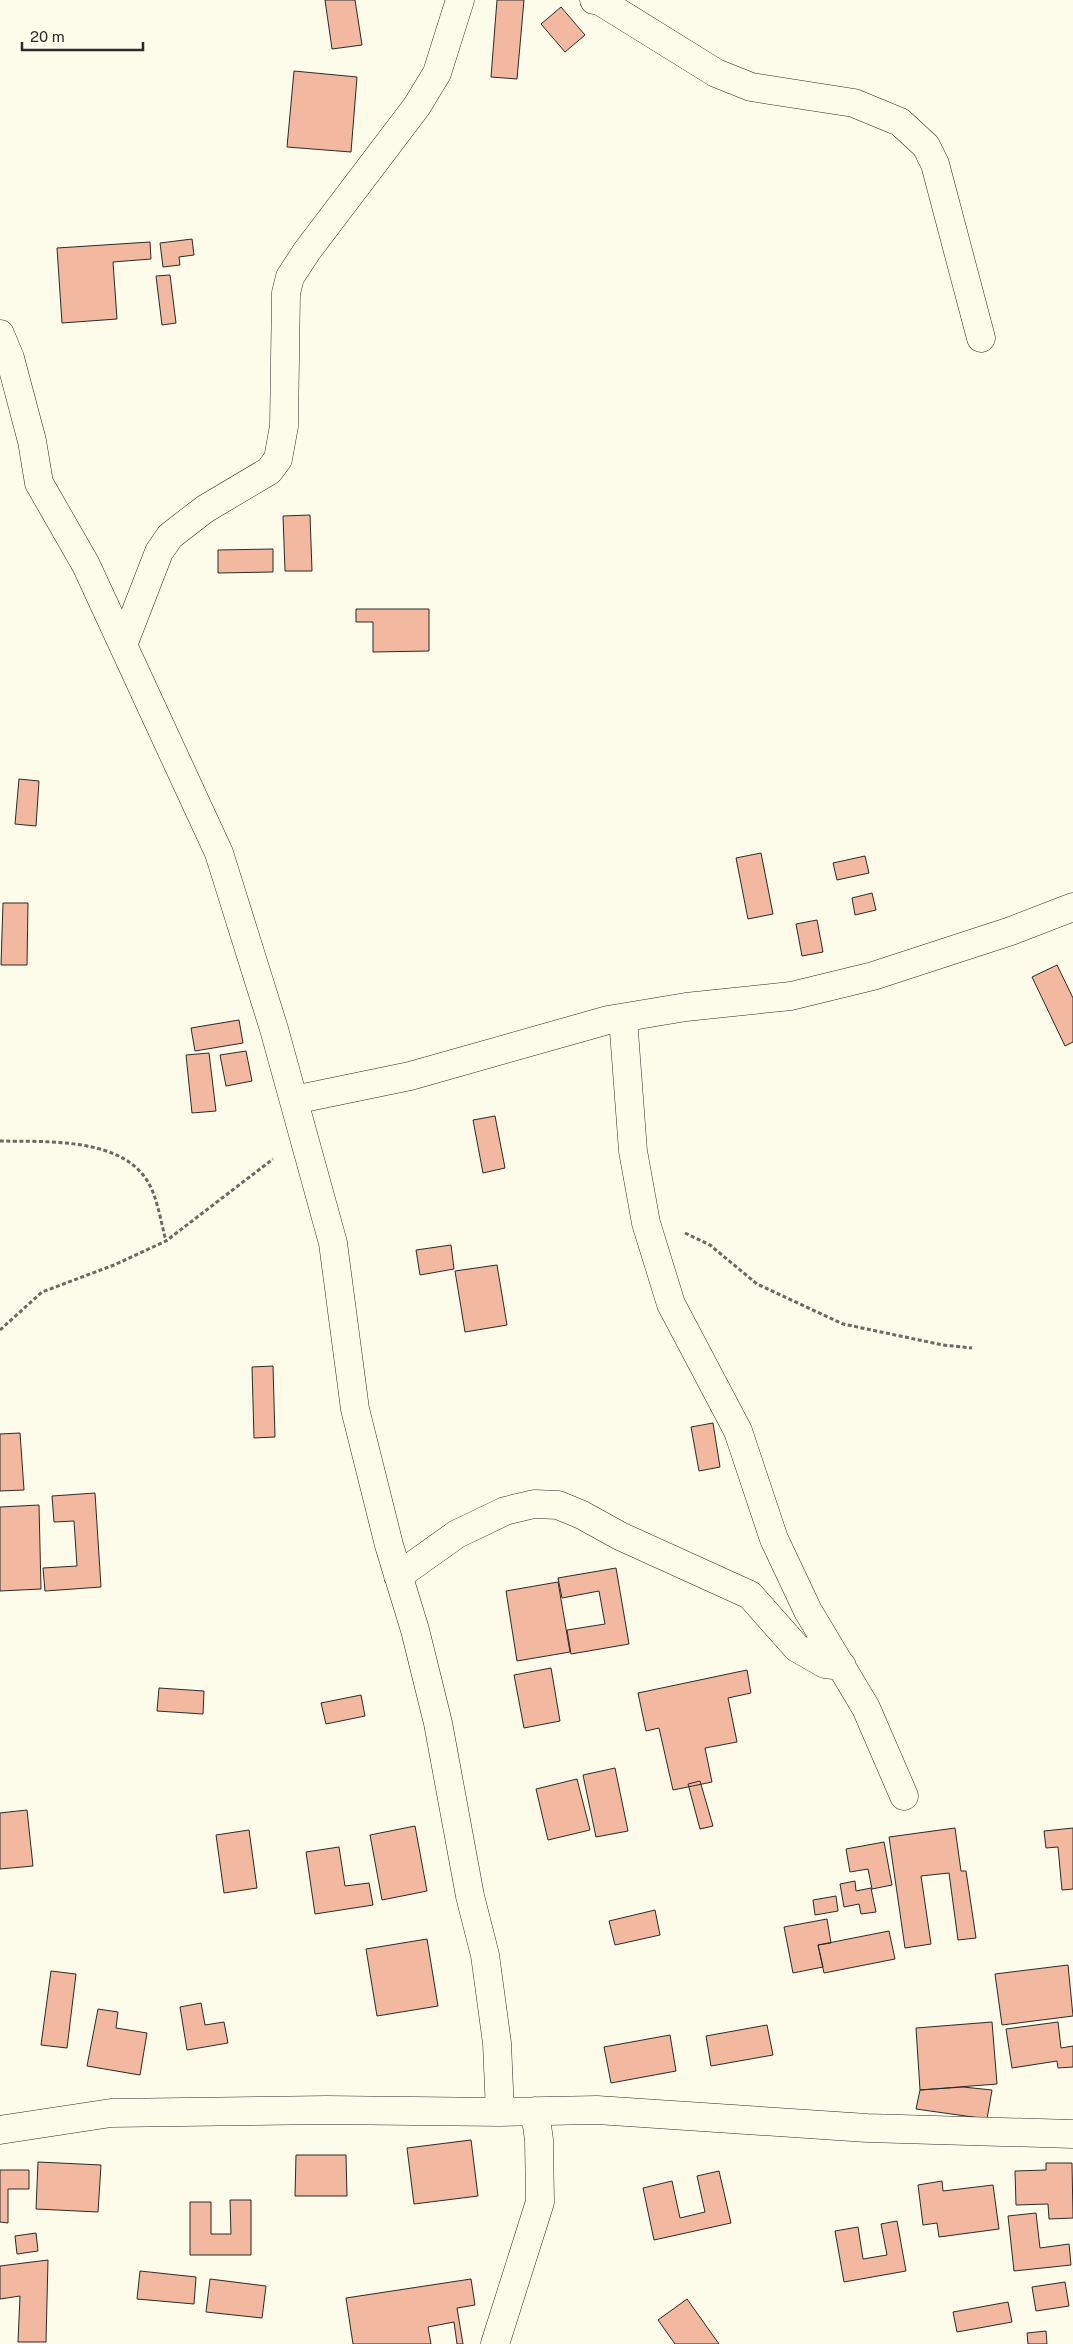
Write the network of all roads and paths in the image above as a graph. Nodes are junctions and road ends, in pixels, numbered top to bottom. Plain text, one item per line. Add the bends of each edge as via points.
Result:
1 (460, 0) edge
2 (594, 0) edge
3 (0, 334) edge
4 (980, 338) dead end
5 (123, 645) junction
6 (1073, 907) edge
7 (623, 1018) junction
8 (294, 1100) junction
9 (304, 1136) junction
10 (0, 1141) edge
11 (646, 1223) junction
12 (166, 1241) junction
13 (0, 1330) edge
14 (972, 1348) dead end
15 (398, 1576) junction
16 (842, 1666) junction
17 (904, 1796) dead end
18 (534, 2111) junction
19 (500, 2112) junction
20 (0, 2130) edge
21 (1073, 2134) edge
22 (495, 2344) edge

1 - 5 street via 437,73 417,106 306,251 290,277 286,293 284,426 278,459 269,471 205,509 170,536 159,552
2 - 4 street via 716,73 751,88 854,103 900,122 926,146 935,164
3 - 5 street via 10,358 32,441 39,483 86,565
5 - 8 street via 219,853
6 - 7 street via 1012,931 873,976 791,996 686,1007
7 - 8 street via 410,1076
7 - 11 street via 633,1151
8 - 9 street
9 - 12 path
9 - 15 street via 334,1243 355,1409
10 - 12 path via 77,1143 125,1158 146,1179
11 - 14 path via 690,1235 710,1245 757,1284 843,1324 942,1345
11 - 16 street via 671,1304 738,1431 774,1539 808,1611
12 - 13 path via 42,1292
15 - 16 street via 457,1534 505,1510 534,1504 558,1505 750,1595 797,1648 825,1664
15 - 19 street via 438,1723 470,1896 485,1955 497,2043
16 - 17 street via 866,1708
18 - 19 street
18 - 21 street via 597,2110 867,2128
18 - 22 street via 539,2140 540,2202
19 - 20 street via 111,2113

